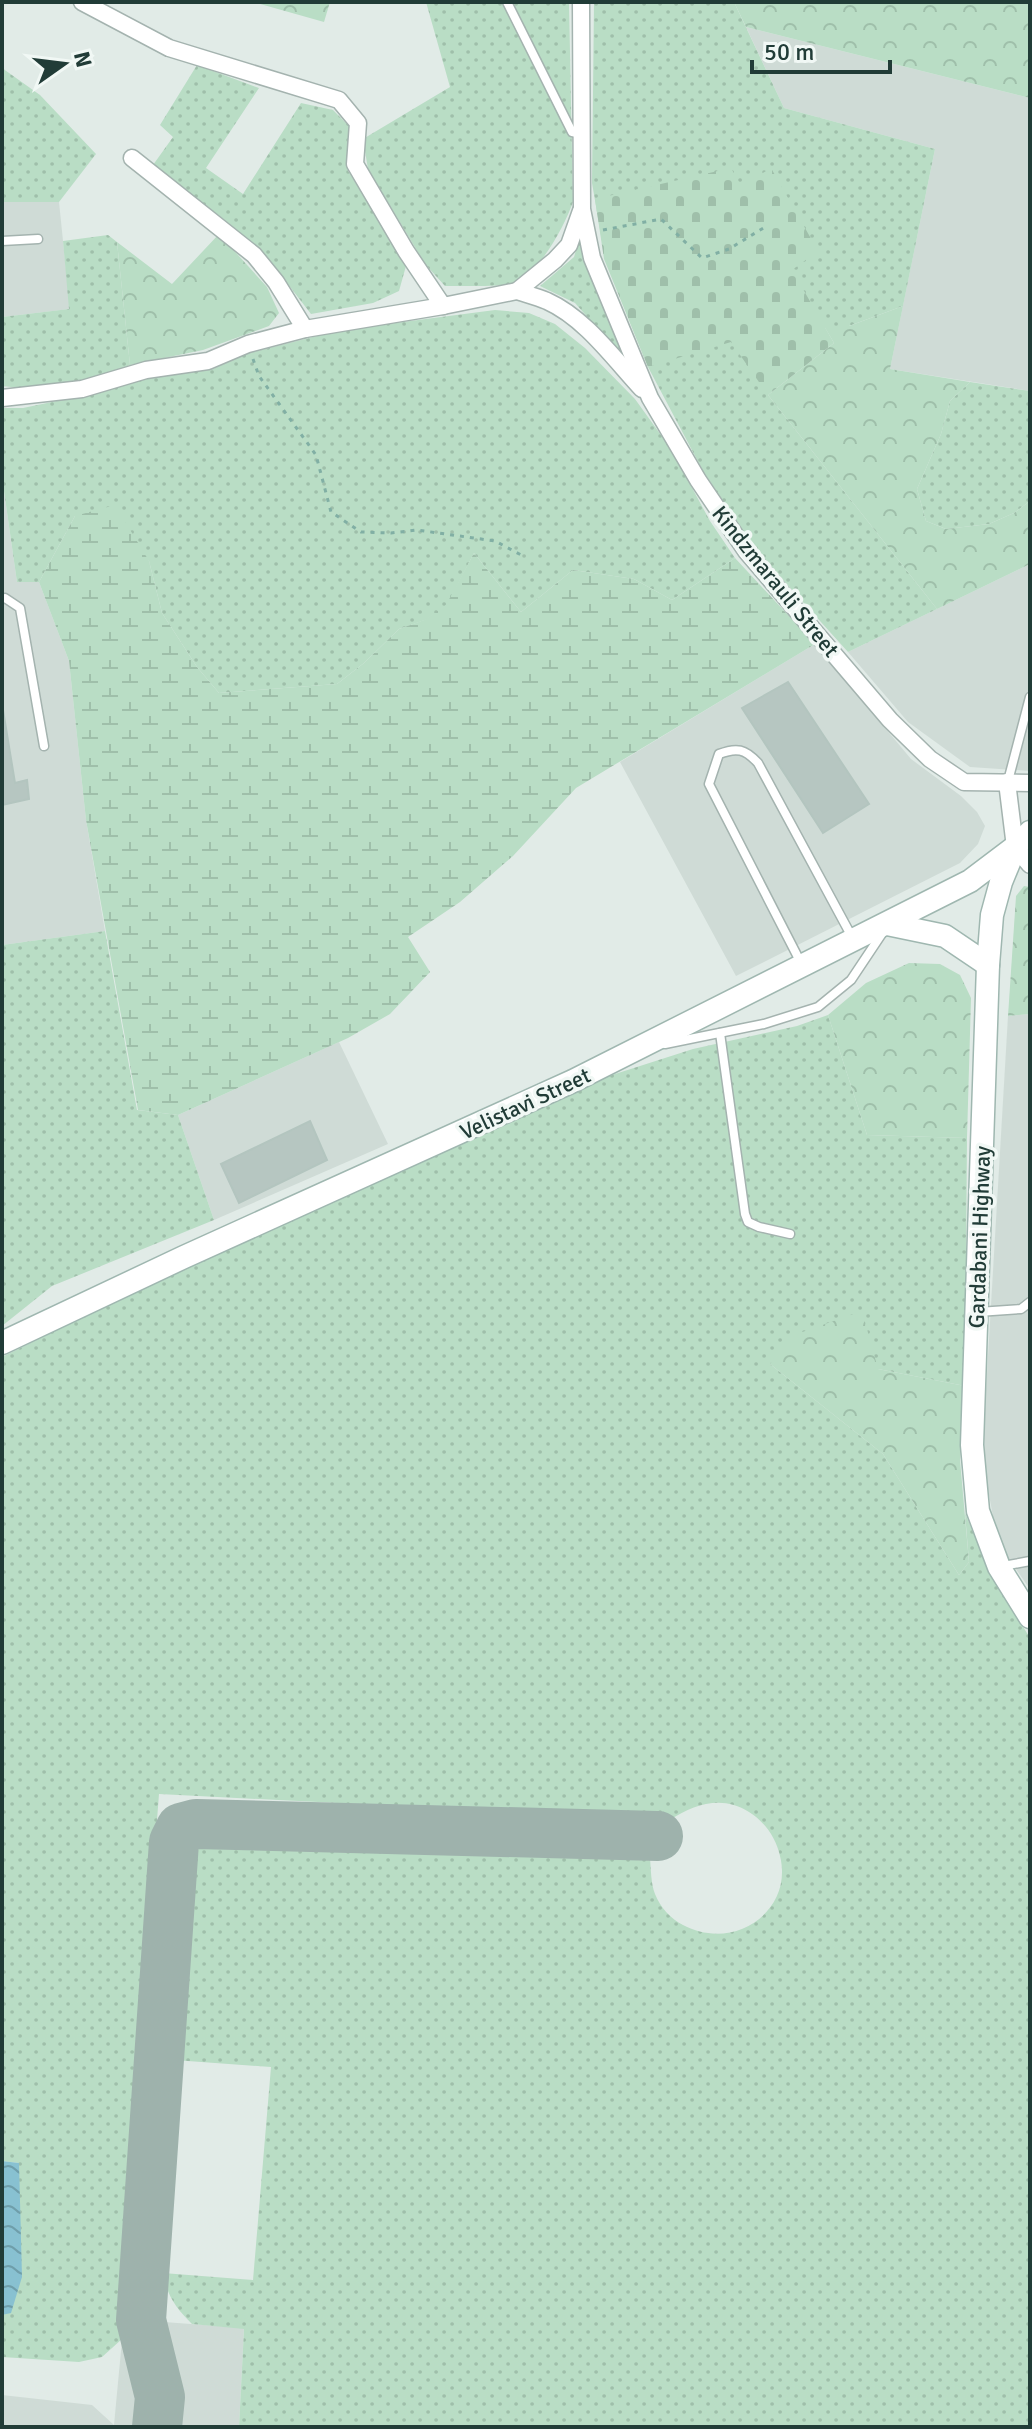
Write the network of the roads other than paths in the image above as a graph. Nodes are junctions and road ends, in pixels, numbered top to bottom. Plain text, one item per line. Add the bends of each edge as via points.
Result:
1 (82, 2) edge
2 (507, 2) edge
3 (581, 2) edge
4 (582, 134) junction
5 (132, 158) dead end
6 (582, 209) junction
7 (38, 239) dead end
8 (2, 241) edge
9 (517, 291) junction
10 (443, 306) junction
11 (305, 329) junction
12 (2, 398) edge
13 (650, 398) junction
14 (2, 599) edge
15 (1030, 697) edge
16 (44, 746) dead end
17 (1007, 782) junction
18 (1030, 783) edge
19 (1022, 840) edge
20 (1030, 865) edge
21 (887, 924) junction
22 (854, 941) junction
23 (988, 965) junction
24 (803, 967) junction
25 (720, 1033) junction
26 (636, 1050) junction
27 (790, 1234) dead end
28 (1030, 1302) edge
29 (977, 1312) junction
30 (2, 1343) edge
31 (1030, 1561) edge
32 (999, 1567) junction
33 (1030, 1617) edge

1 - 10 street via 169,48 339,100 358,123 355,164
2 - 4 lane via 572,132
3 - 4 street, Kindzmarauli Street
4 - 6 street, Kindzmarauli Street
5 - 11 street via 254,255
6 - 9 street via 569,245
6 - 13 street, Kindzmarauli Street via 592,258
7 - 8 lane
9 - 10 street
9 - 13 street via 571,316
10 - 11 street
11 - 12 street via 208,361 146,370 82,389
13 - 17 street, Kindzmarauli Street via 746,551 890,720 930,759 964,782
14 - 16 lane via 20,608
15 - 17 lane
17 - 18 street, Kindzmarauli Street
17 - 19 street
19 - 20 street
19 - 21 street, Velistavi Street via 970,881
19 - 23 street, Gardabani Highway via 992,915
21 - 22 street, Velistavi Street
21 - 23 street via 945,936
21 - 25 lane via 851,980 818,1007
22 - 24 street, Velistavi Street
22 - 24 lane via 758,763 734,748 719,754 709,784
23 - 29 street, Gardabani Highway
24 - 26 street, Velistavi Street
25 - 26 lane
25 - 27 lane via 745,1214 759,1227
26 - 30 street, Velistavi Street
28 - 29 lane via 1021,1309
29 - 32 street, Gardabani Highway via 972,1445 978,1511
31 - 32 lane
32 - 33 street, Gardabani Highway

